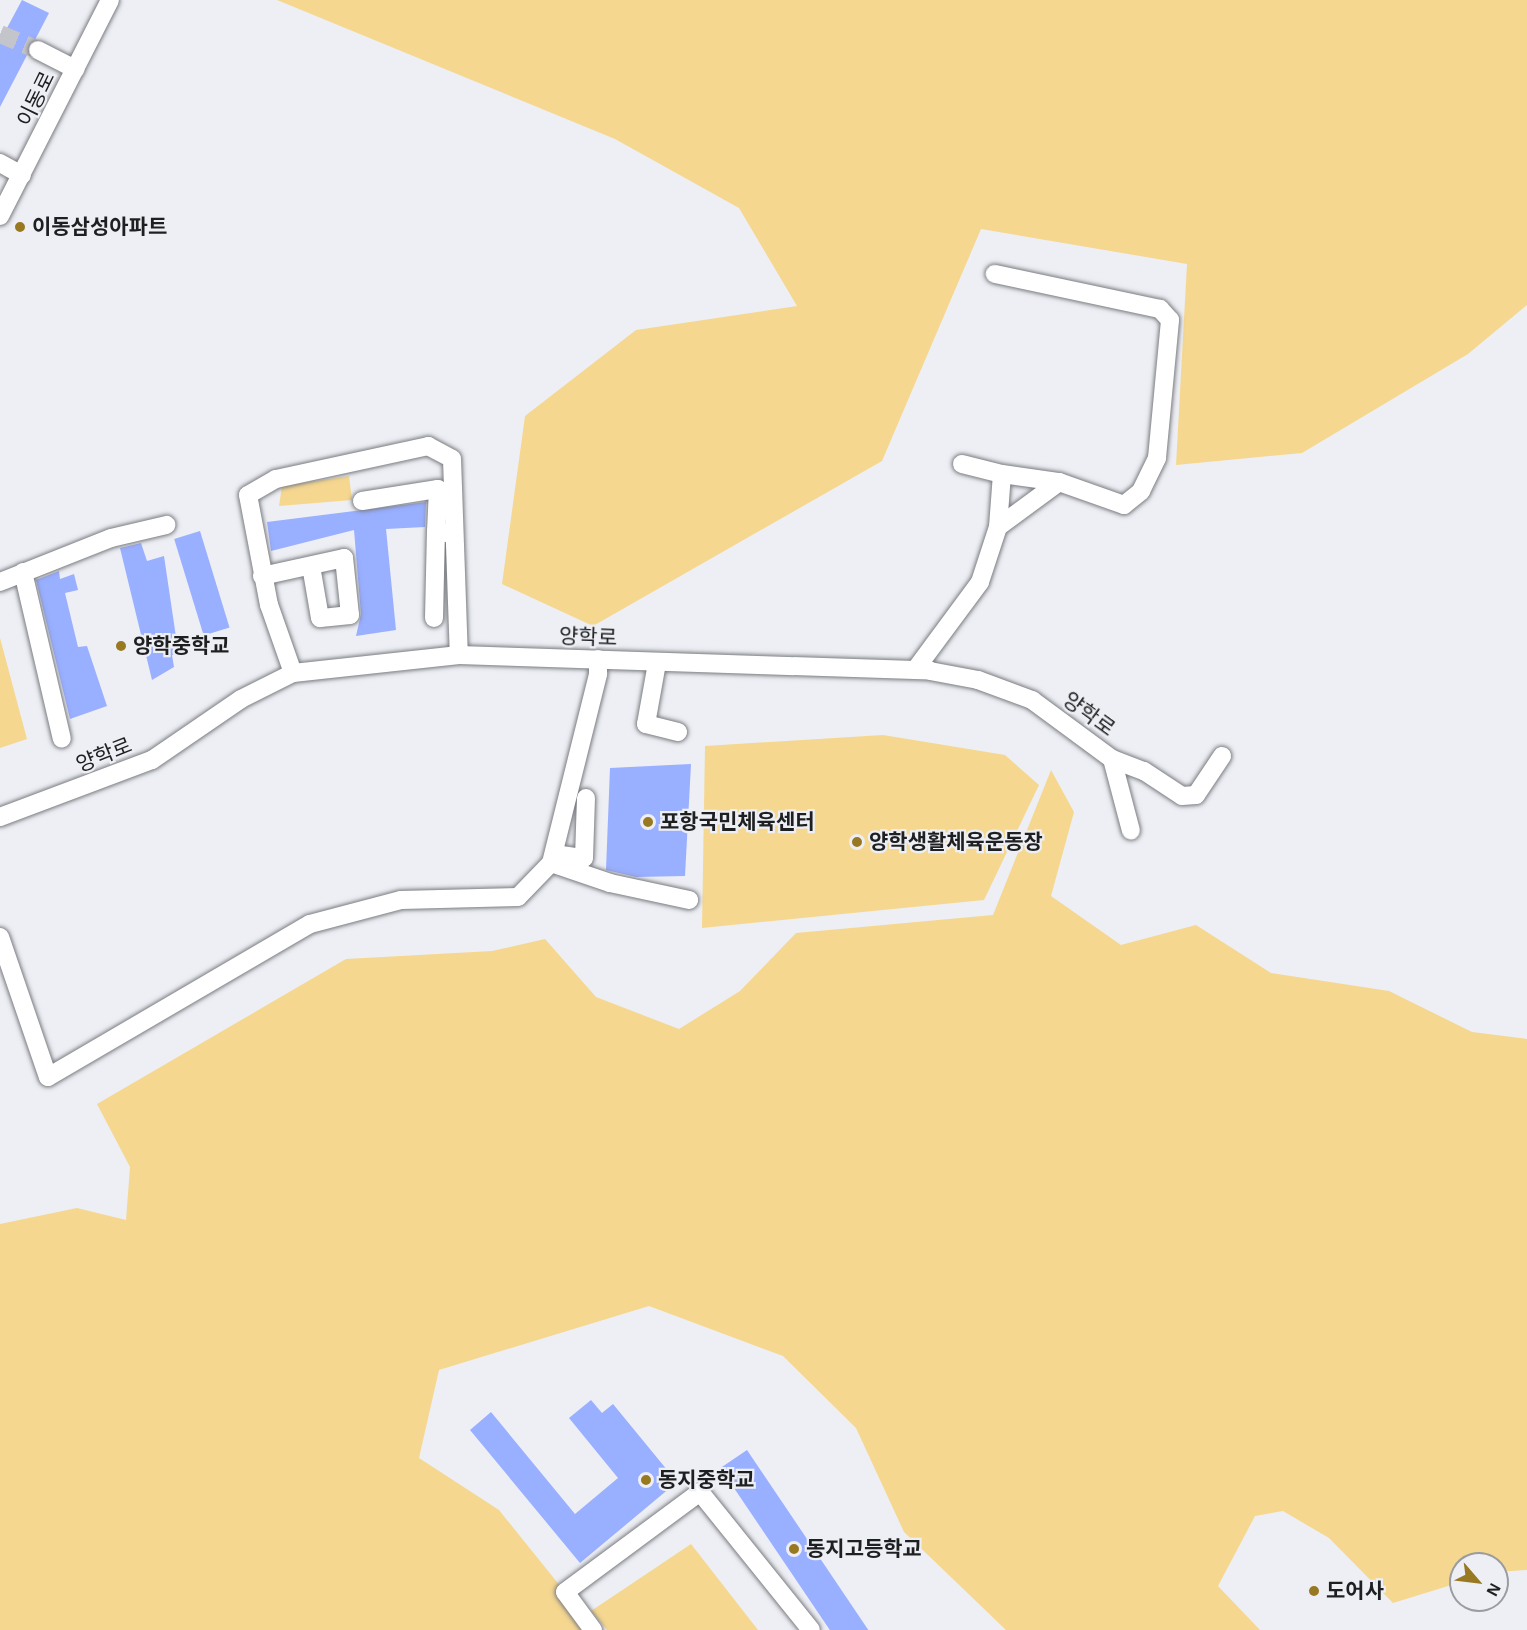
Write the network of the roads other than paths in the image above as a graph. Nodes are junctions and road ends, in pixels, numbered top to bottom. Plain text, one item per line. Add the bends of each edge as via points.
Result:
1 (110, 0) edge
2 (38, 50) tunnel mouth
3 (75, 69) junction
4 (0, 163) edge
5 (22, 175) junction
6 (0, 216) edge
7 (995, 274) dead end
8 (962, 464) dead end
9 (1002, 474) junction
10 (1059, 482) junction
11 (362, 501) dead end
12 (166, 525) dead end
13 (998, 527) junction
14 (436, 532) junction
15 (455, 534) junction
16 (310, 566) dead end
17 (23, 572) junction
18 (262, 576) junction
19 (0, 582) edge
20 (434, 618) dead end
21 (459, 655) junction
22 (598, 658) junction
23 (657, 663) junction
24 (915, 670) junction
25 (293, 673) junction
26 (678, 732) dead end
27 (62, 739) dead end
28 (1222, 756) dead end
29 (1112, 759) junction
30 (586, 798) dead end
31 (0, 817) edge
32 (1131, 831) dead end
33 (553, 859) junction
34 (688, 900) dead end
35 (0, 937) edge
36 (593, 1630) edge
37 (811, 1630) edge

1 - 3 street, 이동로
2 - 3 street
3 - 5 street, 이동로
4 - 5 street
5 - 6 street, 이동로
7 - 10 street via 1160,309 1170,320 1157,458 1140,491 1124,505
8 - 9 street
9 - 10 street
9 - 13 street
10 - 13 street
11 - 14 street via 438,489
12 - 17 street via 111,538
13 - 24 street via 980,582
14 - 15 street
14 - 20 street
15 - 18 street via 452,459 428,446 276,479 248,495
15 - 21 street
16 - 18 street
17 - 19 street
17 - 27 street
18 - 25 street
21 - 22 street, 양학로
21 - 25 street, 양학로
22 - 23 street, 양학로
22 - 33 street via 598,674
23 - 24 street, 양학로
23 - 26 street via 646,724
24 - 29 street, 양학로 via 978,680 1032,700
25 - 31 street, 양학로 via 241,699 152,760
28 - 29 street via 1196,795 1182,796 1144,771
29 - 32 street, 양학로
30 - 33 street via 584,858
33 - 34 street via 610,883
33 - 35 street via 518,897 401,900 310,924 48,1077
36 - 37 street via 565,1592 700,1492

